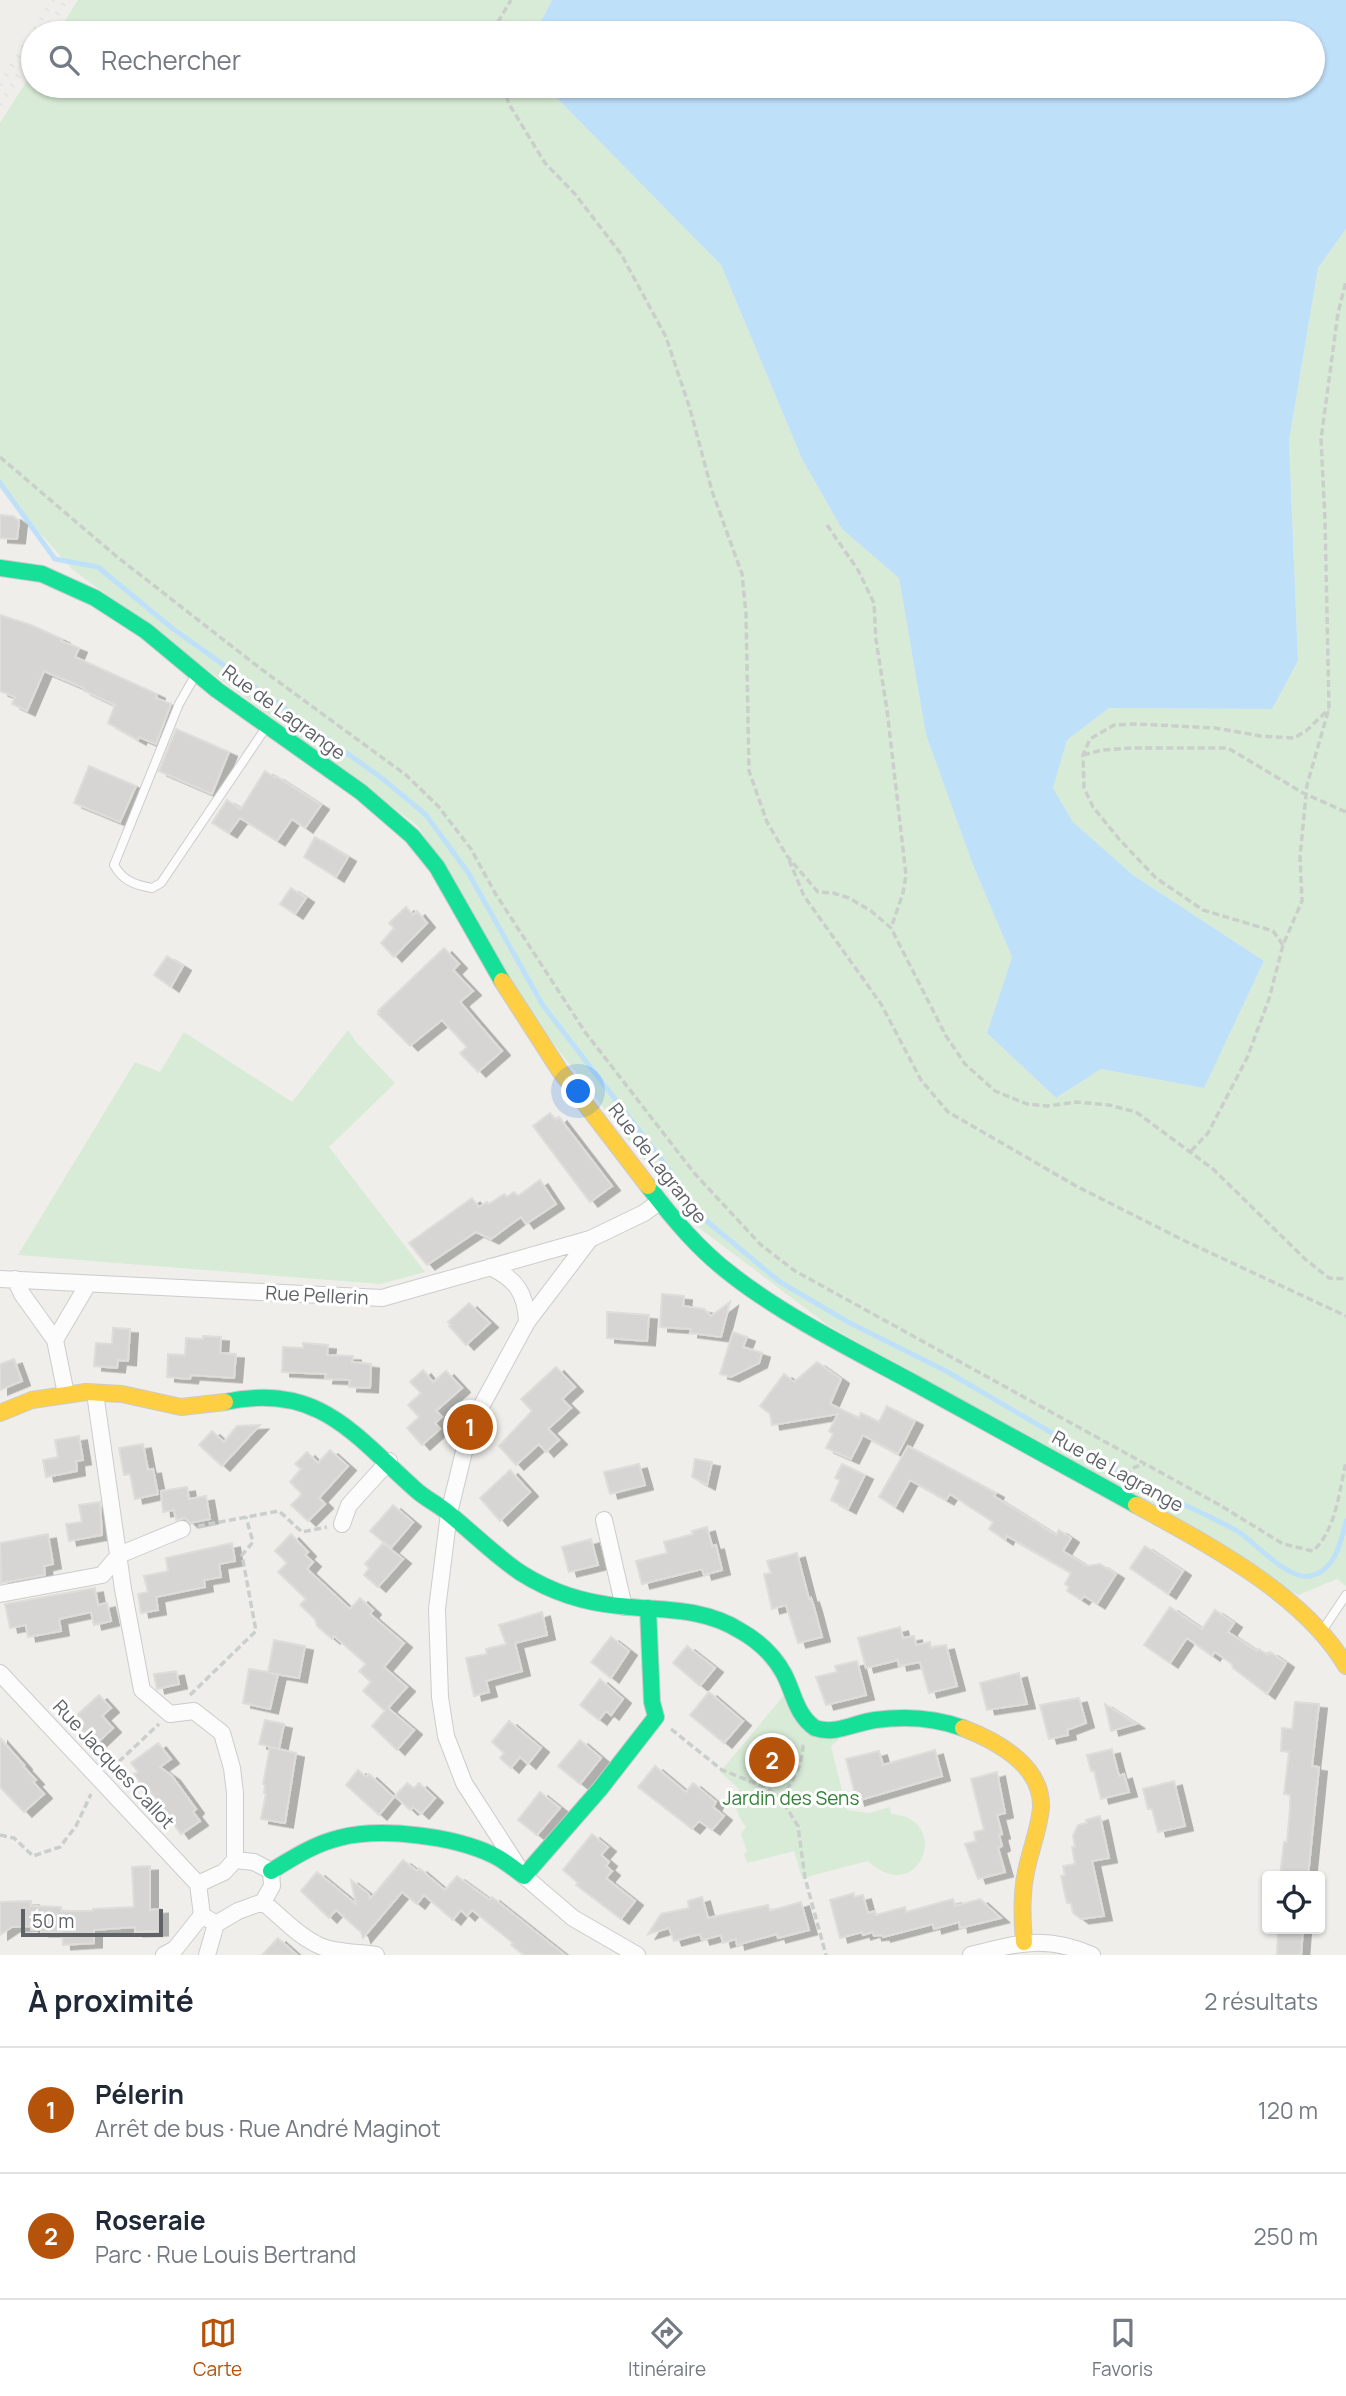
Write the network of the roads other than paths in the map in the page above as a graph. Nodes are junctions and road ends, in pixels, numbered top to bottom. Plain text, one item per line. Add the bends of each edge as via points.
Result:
1 (0, 568) edge
2 (197, 674) junction
3 (267, 726) junction
4 (659, 1202) junction
5 (590, 1239) junction
6 (490, 1267) junction
7 (8, 1279) edge
8 (88, 1284) junction
9 (527, 1322) junction
10 (55, 1340) junction
11 (94, 1393) junction
12 (66, 1394) junction
13 (0, 1413) edge
14 (389, 1461) junction
15 (449, 1513) junction
16 (604, 1520) dead end
17 (342, 1524) road end
18 (182, 1529) road end
19 (120, 1555) junction
20 (0, 1594) edge
21 (1346, 1595) edge
22 (624, 1607) junction
23 (648, 1608) junction
24 (1321, 1633) junction
25 (1346, 1666) edge
26 (0, 1673) edge
27 (235, 1860) junction
28 (271, 1871) junction
29 (524, 1876) junction
30 (198, 1884) junction
31 (263, 1902) junction
32 (209, 1919) junction
33 (1024, 1942) junction
34 (164, 1955) edge
35 (207, 1955) edge
36 (376, 1955) edge
37 (637, 1955) edge
38 (971, 1955) edge
39 (1092, 1955) edge

1 - 2 street, Rue de Lagrange via 42,573 95,598 146,631
2 - 3 street, Rue de Lagrange
2 - 3 lane via 178,704 114,864 119,874 133,884 152,888 161,883
3 - 4 street, Rue de Lagrange via 361,792 412,836 438,867 515,1004
4 - 5 street, Rue Pellerin
4 - 24 street, Rue de Lagrange via 700,1248 763,1297 1229,1556
5 - 6 street, Rue Pellerin
5 - 9 street
6 - 8 street, Rue Pellerin via 382,1297
6 - 9 street via 509,1276 520,1290
7 - 8 street, Rue Pellerin
7 - 10 street
8 - 10 street
9 - 15 street via 470,1427
10 - 12 street
11 - 12 street
11 - 14 street via 137,1397 173,1407 248,1397 299,1403 347,1424
11 - 19 street
12 - 13 street
14 - 15 street via 418,1492
14 - 17 street via 349,1505
15 - 22 street via 522,1574 550,1589
15 - 29 street via 437,1609 446,1736 464,1783
16 - 22 street
18 - 19 street
19 - 20 street via 102,1575
19 - 27 street via 142,1690 170,1714 194,1711 222,1733 235,1793
21 - 24 lane
22 - 23 street
23 - 29 street via 656,1717
23 - 33 street via 683,1608 710,1615 747,1635 767,1650 785,1675 803,1719 817,1730 838,1730 872,1720 940,1721 992,1741 1031,1773 1040,1789 1040,1809 1022,1893
24 - 25 street, Rue de Lagrange
26 - 30 street, Rue Jacques Callot
27 - 28 street
27 - 30 street via 223,1872
28 - 29 street via 317,1846 348,1836 405,1835 492,1854
28 - 31 street via 272,1886
29 - 37 street via 573,1918
30 - 32 street
31 - 32 street
31 - 36 street via 317,1945
32 - 34 street
32 - 35 street
33 - 38 street
33 - 39 street via 1070,1946

